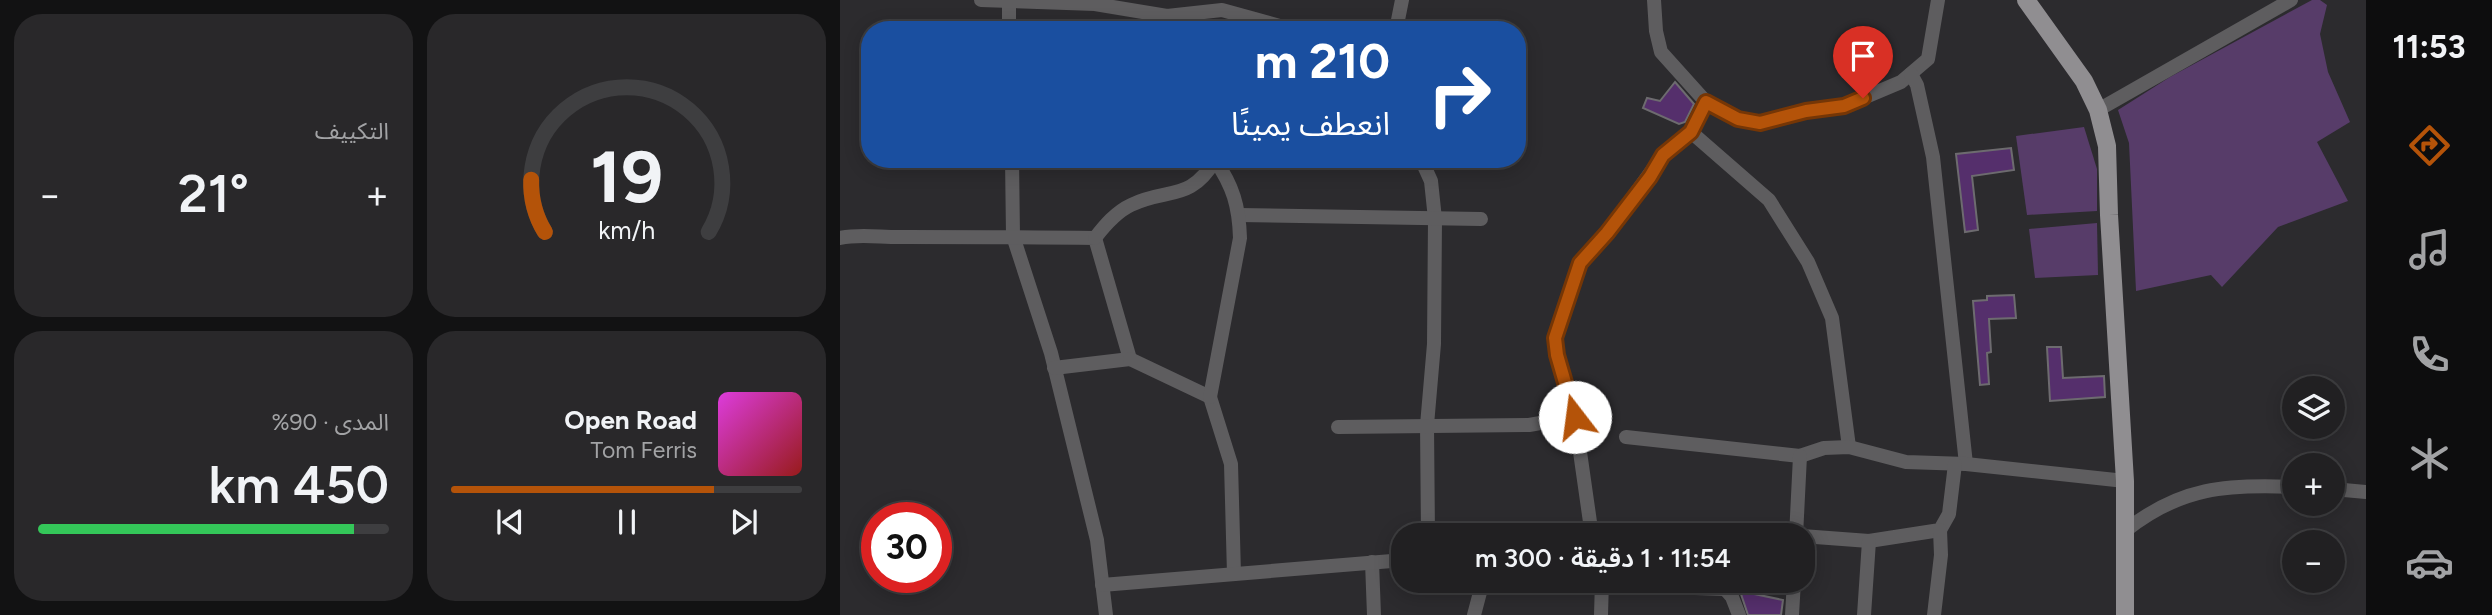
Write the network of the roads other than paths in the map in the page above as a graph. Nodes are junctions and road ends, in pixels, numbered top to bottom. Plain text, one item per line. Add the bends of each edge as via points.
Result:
1 (981, 0) edge
2 (1402, 0) edge
3 (1654, 0) edge
4 (1938, 0) edge
5 (2026, 0) edge
6 (2291, 0) edge
7 (1009, 1) edge
8 (1009, 21) edge
9 (1239, 21) edge
10 (1398, 21) edge
11 (1911, 74) junction
12 (1706, 102) junction
13 (2098, 110) junction
14 (1691, 132) junction
15 (1012, 168) edge
16 (1211, 168) edge
17 (1221, 168) edge
18 (1425, 168) edge
19 (1239, 215) junction
20 (1435, 219) junction
21 (1481, 219) dead end
22 (1013, 236) junction
23 (840, 238) edge
24 (1095, 238) junction
25 (1130, 359) junction
26 (1054, 368) junction
27 (1210, 397) junction
28 (1575, 417) junction
29 (1427, 425) junction
30 (1338, 427) dead end
31 (1626, 437) dead end
32 (1849, 447) junction
33 (1800, 456) junction
34 (1960, 464) junction
35 (2125, 481) junction
36 (2282, 486) edge
37 (2345, 490) edge
38 (2366, 492) edge
39 (1429, 523) edge
40 (1590, 523) edge
41 (1797, 523) edge
42 (1940, 530) junction
43 (2125, 530) junction
44 (1815, 537) edge
45 (1869, 541) junction
46 (1391, 561) edge
47 (1372, 562) junction
48 (1234, 574) junction
49 (1102, 585) junction
50 (1480, 593) edge
51 (1602, 593) edge
52 (1730, 593) edge
53 (1793, 593) edge
54 (1106, 615) edge
55 (1374, 615) edge
56 (1474, 615) edge
57 (1601, 615) edge
58 (1739, 615) edge
59 (1792, 615) edge
60 (1864, 615) edge
61 (1934, 615) edge
62 (2125, 615) edge

1 - 7 street
2 - 10 street
3 - 12 street via 1661,52
4 - 11 street via 1928,59
5 - 13 main road via 2084,82
6 - 13 street
7 - 8 street
7 - 9 street via 1095,4 1167,16 1222,10
11 - 12 street via 1844,106 1760,123 1738,119
11 - 34 street via 1933,156
12 - 14 street
13 - 35 main road via 2107,146
14 - 28 street via 1663,155 1580,263 1555,338
14 - 32 street via 1769,200 1808,262 1832,318
15 - 22 street
16 - 24 street via 1193,187 1122,210
17 - 19 street via 1230,181
18 - 20 street
19 - 20 street
19 - 27 street via 1240,238
20 - 21 street
20 - 29 street via 1434,344
22 - 23 street
22 - 24 street
22 - 26 street
24 - 25 street
25 - 26 street
25 - 27 street
26 - 49 street via 1097,540
27 - 48 street via 1231,464
28 - 29 street via 1529,425
28 - 40 street
29 - 30 street
29 - 39 street
31 - 33 street
32 - 33 street
32 - 34 street via 1906,462
33 - 41 street
34 - 35 street
34 - 42 street via 1949,514
35 - 43 main road
36 - 43 street via 2197,492 2148,513
37 - 38 street
42 - 45 street
42 - 61 street
43 - 62 main road
44 - 45 street
45 - 60 street
46 - 47 street
47 - 48 street
47 - 55 street
48 - 49 street
49 - 54 street
50 - 56 street
51 - 57 street
52 - 58 street
53 - 59 street

